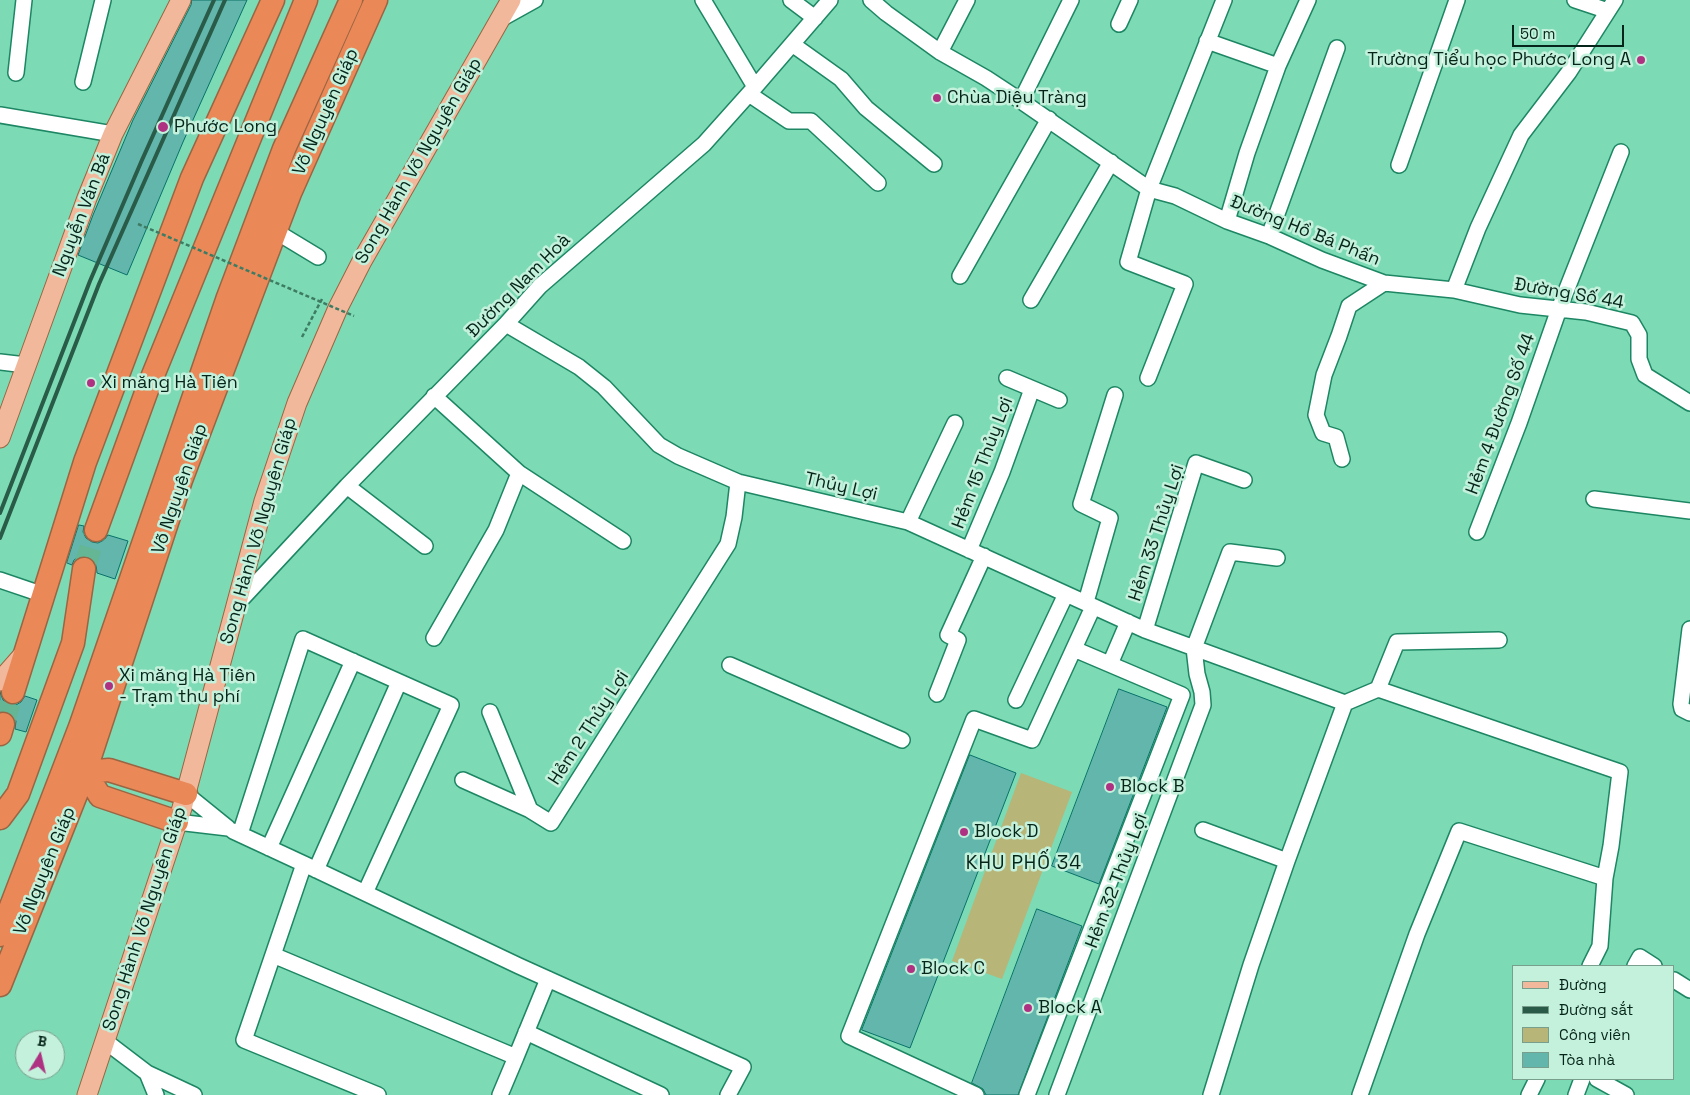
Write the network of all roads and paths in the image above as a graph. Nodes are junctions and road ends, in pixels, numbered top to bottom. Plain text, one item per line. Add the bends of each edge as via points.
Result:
1 (24, 0) edge
2 (103, 0) edge
3 (181, 0) edge
4 (273, 0) edge
5 (306, 0) edge
6 (351, 0) edge
7 (376, 0) edge
8 (511, 0) edge
9 (535, 0) edge
10 (703, 0) edge
11 (791, 0) edge
12 (830, 0) edge
13 (871, 0) edge
14 (967, 0) edge
15 (1071, 0) edge
16 (1130, 0) edge
17 (1224, 0) edge
18 (1308, 0) edge
19 (1457, 0) edge
20 (1575, 0) edge
21 (1612, 6) edge
22 (815, 18) junction
23 (499, 20) junction
24 (1119, 24) dead end
25 (1207, 41) junction
26 (792, 44) junction
27 (1337, 48) dead end
28 (940, 52) junction
29 (1278, 66) junction
30 (16, 72) dead end
31 (83, 82) dead end
32 (752, 91) junction
33 (1021, 101) junction
34 (0, 115) edge
35 (1049, 119) junction
36 (113, 134) junction
37 (1621, 152) dead end
38 (1111, 162) junction
39 (934, 164) dead end
40 (1399, 165) dead end
41 (878, 183) dead end
42 (1149, 189) junction
43 (1227, 221) junction
44 (138, 224) dead end
45 (275, 231) junction
46 (1269, 236) junction
47 (318, 257) dead end
48 (960, 276) dead end
49 (1384, 284) junction
50 (1454, 290) junction
51 (1030, 300) dead end
52 (320, 302) junction
53 (1559, 309) junction
54 (354, 316) dead end
55 (506, 324) junction
56 (302, 337) dead end
57 (0, 362) edge
58 (26, 366) junction
59 (1007, 378) dead end
60 (1148, 378) dead end
61 (1032, 389) junction
62 (147, 390) junction
63 (1115, 395) dead end
64 (434, 396) junction
65 (1059, 400) dead end
66 (1690, 403) edge
67 (955, 423) dead end
68 (0, 438) edge
69 (1342, 459) dead end
70 (85, 462) junction
71 (519, 473) junction
72 (1244, 480) dead end
73 (738, 482) junction
74 (347, 486) junction
75 (1594, 499) dead end
76 (1690, 511) edge
77 (908, 522) junction
78 (96, 530) tunnel mouth
79 (1477, 532) dead end
80 (623, 541) dead end
81 (425, 546) dead end
82 (969, 550) junction
83 (984, 556) junction
84 (1278, 558) dead end
85 (84, 569) tunnel mouth
86 (0, 580) edge
87 (1066, 594) junction
88 (44, 595) junction
89 (237, 604) junction
90 (1089, 605) junction
91 (1128, 622) junction
92 (1690, 629) edge
93 (1145, 630) junction
94 (434, 638) dead end
95 (1499, 640) dead end
96 (1194, 648) junction
97 (1074, 649) junction
98 (353, 662) junction
99 (1110, 664) junction
100 (730, 665) dead end
101 (399, 682) junction
102 (7, 687) tunnel mouth
103 (1378, 689) junction
104 (937, 694) dead end
105 (1016, 700) dead end
106 (1345, 703) junction
107 (490, 712) dead end
108 (1690, 713) edge
109 (78, 730) junction
110 (902, 740) dead end
111 (85, 772) junction
112 (463, 780) dead end
113 (186, 794) junction
114 (52, 800) junction
115 (530, 810) junction
116 (0, 818) edge
117 (178, 822) junction
118 (1203, 830) dead end
119 (234, 831) junction
120 (269, 848) junction
121 (1287, 861) junction
122 (310, 867) junction
123 (1605, 878) junction
124 (365, 893) junction
125 (4, 948) edge
126 (273, 955) junction
127 (1590, 965) edge
128 (548, 979) junction
129 (1675, 981) edge
130 (0, 985) edge
131 (1690, 990) edge
132 (526, 1032) junction
133 (105, 1041) junction
134 (516, 1057) junction
135 (147, 1073) junction
136 (1536, 1080) edge
137 (1582, 1080) edge
138 (1599, 1080) edge
139 (87, 1095) edge
140 (156, 1095) edge
141 (194, 1095) edge
142 (378, 1095) edge
143 (501, 1095) edge
144 (661, 1095) edge
145 (728, 1095) edge
146 (976, 1095) edge
147 (1027, 1095) edge
148 (1057, 1095) edge
149 (1211, 1095) edge
150 (1360, 1095) edge
151 (1529, 1095) edge
152 (1576, 1095) edge
153 (1626, 1095) edge

1 - 30 street
2 - 31 street
3 - 36 main road, Nguyễn Văn Bá
4 - 70 highway via 192,178
5 - 62 highway
6 - 109 highway, Võ Nguyên Giáp via 284,149 227,300
7 - 45 highway, Võ Nguyên Giáp
8 - 23 main road, Song Hành Võ Nguyên Giáp
9 - 23 street
10 - 32 street
11 - 22 street
12 - 22 street, Đường Nam Hoà
13 - 28 street, Đường Hồ Bá Phấn
14 - 28 street
15 - 33 street
16 - 24 street
17 - 25 street
18 - 29 street
19 - 40 street
20 - 21 street
21 - 50 street via 1569,72 1521,135 1478,228
22 - 26 street, Đường Nam Hoà
23 - 89 main road, Song Hành Võ Nguyên Giáp via 362,261 316,355 279,452
25 - 29 street
25 - 42 street
26 - 32 street, Đường Nam Hoà
26 - 39 street via 841,79 866,108
27 - 46 street
28 - 33 street, Đường Hồ Bá Phấn
29 - 43 street
32 - 41 street via 789,121 811,121
32 - 55 street, Đường Nam Hoà via 704,144 540,286
33 - 35 street, Đường Hồ Bá Phấn
34 - 36 street
35 - 38 street, Đường Hồ Bá Phấn
35 - 48 street
36 - 58 main road, Nguyễn Văn Bá
37 - 53 street, Hẻm 4 Đường Số 44
38 - 42 street, Đường Hồ Bá Phấn
38 - 51 street
42 - 43 street, Đường Hồ Bá Phấn via 1175,196
42 - 60 street via 1128,262 1185,284
43 - 46 street, Đường Hồ Bá Phấn
44 - 52 path, bridge
45 - 47 street
45 - 111 highway, Võ Nguyên Giáp via 181,480
46 - 49 street, Đường Hồ Bá Phấn
49 - 50 street, Đường Hồ Bá Phấn
49 - 69 street via 1349,306 1324,374 1316,415 1323,433 1336,437
50 - 53 street, Đường Số 44 via 1520,305
52 - 54 path, bridge
52 - 56 path
53 - 66 street, Đường Số 44 via 1632,323 1639,335 1639,359 1644,376
53 - 79 street, Hẻm 4 Đường Số 44
55 - 64 street, Đường Nam Hoà
55 - 73 street, Thủy Lợi via 604,387 659,445
57 - 58 street
58 - 68 main road, Nguyễn Văn Bá
59 - 61 street, Hẻm 15 Thủy Lợi
61 - 65 street, Hẻm 15 Thủy Lợi
61 - 82 street, Hẻm 15 Thủy Lợi
62 - 70 highway
62 - 78 highway
63 - 90 street via 1081,504 1110,518
64 - 71 street
64 - 74 street, Đường Nam Hoà
67 - 77 street
70 - 88 highway
71 - 80 street
71 - 94 street via 496,530
72 - 93 street, Hẻm 33 Thủy Lợi via 1196,463
73 - 77 street, Thủy Lợi
73 - 115 street, Hẻm 2 Thủy Lợi via 728,544 551,822
74 - 81 street
74 - 89 street, Đường Nam Hoà
75 - 76 street
77 - 82 street, Thủy Lợi
82 - 83 street, Thủy Lợi
83 - 87 street, Thủy Lợi
83 - 104 street via 948,635 958,640
84 - 96 street via 1230,552
85 - 116 highway via 73,644 18,794
86 - 88 street
87 - 90 street, Thủy Lợi
87 - 105 street
88 - 102 highway via 27,650
89 - 113 main road, Song Hành Võ Nguyên Giáp
90 - 91 street, Thủy Lợi
90 - 97 street
91 - 93 street, Thủy Lợi
91 - 99 street
92 - 108 street via 1681,704 1682,709
93 - 96 street, Thủy Lợi
95 - 103 street via 1397,642
96 - 106 street, Thủy Lợi
96 - 148 street, Hẻm 32 Thủy Lợi via 1203,705
97 - 99 street
97 - 146 street via 1032,740 974,719 849,1036
98 - 101 street
98 - 119 street via 303,639
98 - 120 street
99 - 147 street via 1182,695
100 - 110 street
101 - 122 street
101 - 124 street via 451,705
103 - 106 street
103 - 123 street via 1620,772
106 - 121 street
107 - 115 street, Hẻm 2 Thủy Lợi
109 - 111 highway
109 - 114 highway, Võ Nguyên Giáp
111 - 113 highway via 109,770
111 - 114 highway
111 - 117 highway via 100,796
111 - 125 highway, Võ Nguyên Giáp
112 - 115 street
113 - 117 main road, Song Hành Võ Nguyên Giáp
113 - 119 street
114 - 125 highway, Võ Nguyên Giáp
117 - 119 street
117 - 133 main road, Song Hành Võ Nguyên Giáp
118 - 121 street
119 - 120 street
120 - 122 street
121 - 149 street
122 - 124 street
122 - 126 street
123 - 127 street via 1600,946
123 - 150 street via 1459,830 1417,934
124 - 128 street
125 - 130 highway, Võ Nguyên Giáp
126 - 134 street
126 - 142 street via 244,1040
128 - 132 street
128 - 145 street via 743,1067
129 - 131 street
132 - 134 street
132 - 144 street
133 - 135 street
133 - 139 main road, Song Hành Võ Nguyên Giáp
134 - 143 street
135 - 140 street
135 - 141 street
136 - 151 street
137 - 152 street
138 - 153 street

